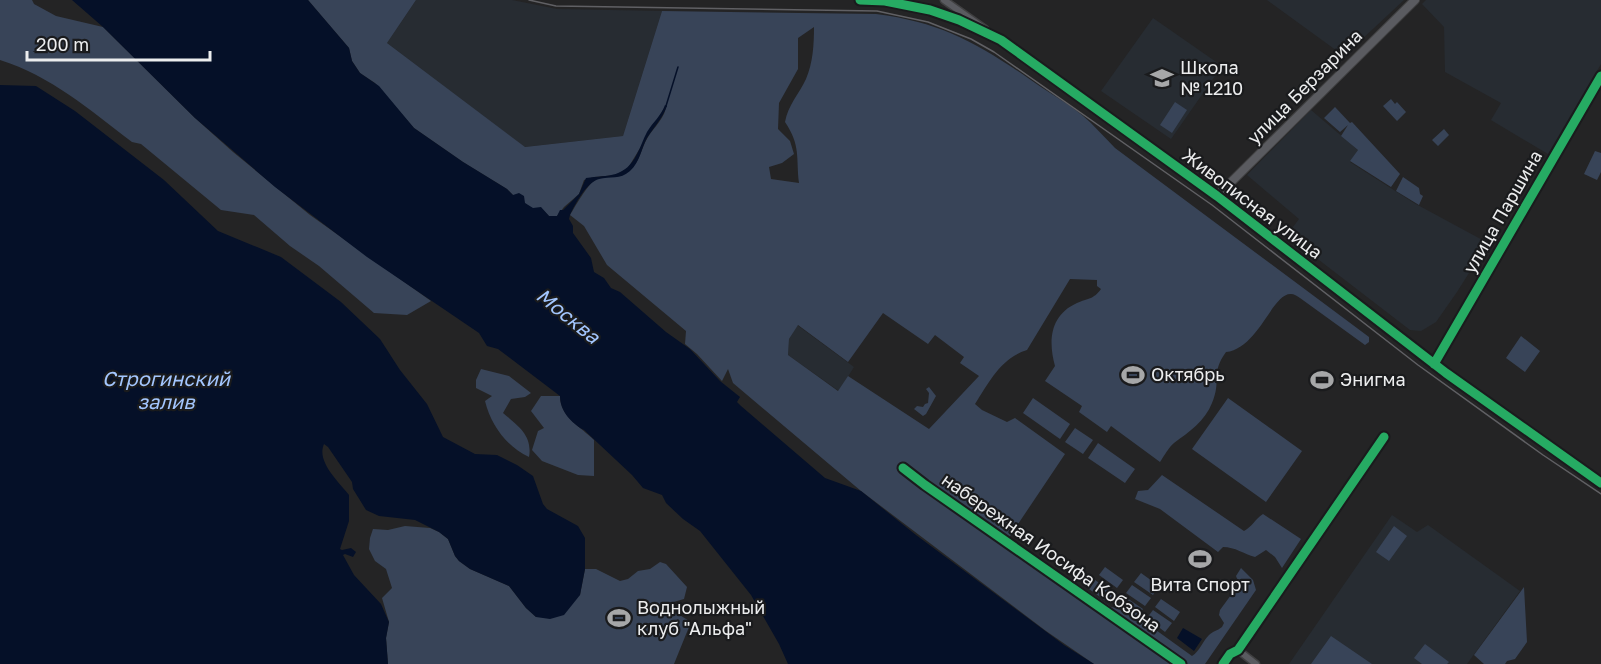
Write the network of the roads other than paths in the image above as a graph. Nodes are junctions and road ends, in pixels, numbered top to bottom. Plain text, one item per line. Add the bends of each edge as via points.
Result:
1 (860, 0) edge
2 (944, 0) edge
3 (1415, 0) edge
4 (887, 1) edge
5 (1000, 40) junction
6 (1601, 76) edge
7 (1216, 195) junction
8 (1434, 364) junction
9 (1384, 437) dead end
10 (903, 468) dead end
11 (1601, 483) edge
12 (1238, 650) junction
13 (1181, 664) edge
14 (1223, 664) edge
15 (1256, 664) edge

1 - 4 street, Живописная улица
2 - 5 street
3 - 7 street, улица Берзарина
4 - 5 street, Живописная улица via 944,14
5 - 7 street, Живописная улица
6 - 8 street, улица Паршина
7 - 8 street, Живописная улица
8 - 11 street, Живописная улица
9 - 12 street
10 - 13 street, набережная Иосифа Кобзона
12 - 14 street
12 - 15 street

